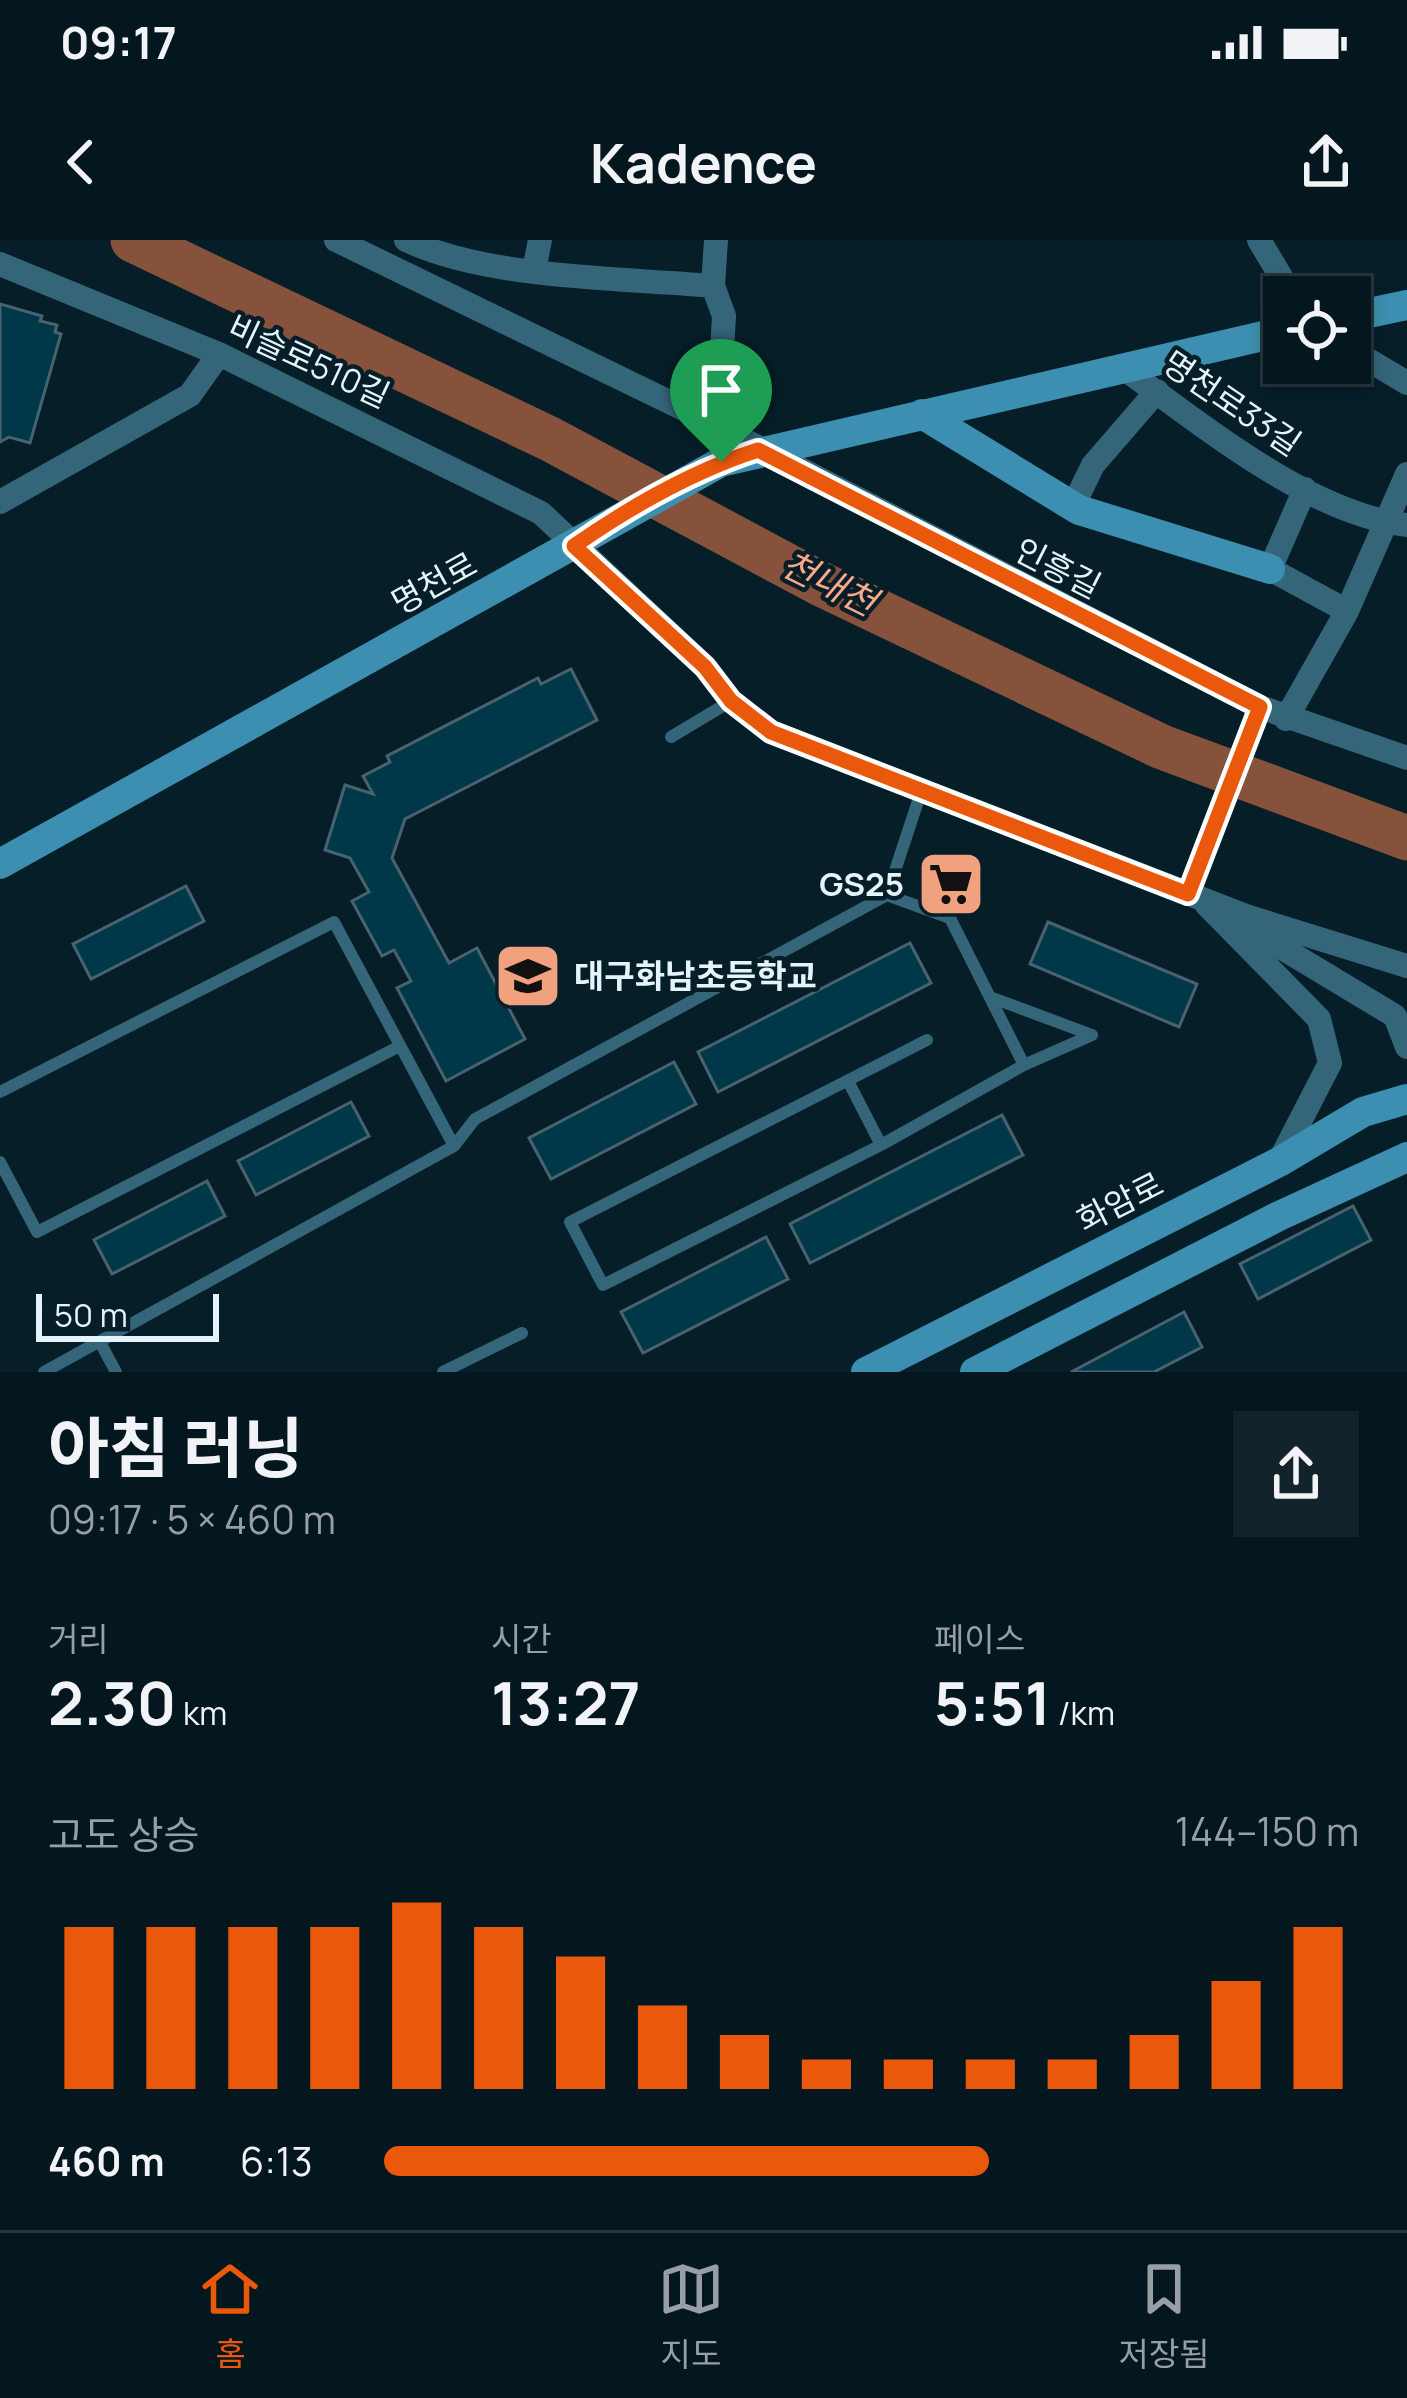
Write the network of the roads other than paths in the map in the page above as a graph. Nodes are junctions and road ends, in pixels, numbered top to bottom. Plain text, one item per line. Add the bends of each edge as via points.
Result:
1 (336, 240) edge
2 (540, 240) edge
3 (716, 240) edge
4 (1259, 240) edge
5 (413, 243) edge
6 (0, 264) edge
7 (534, 271) junction
8 (406, 272) junction
9 (1281, 276) edge
10 (713, 286) junction
11 (1407, 305) edge
12 (1371, 313) edge
13 (1263, 336) edge
14 (219, 354) junction
15 (1371, 362) edge
16 (1124, 368) junction
17 (1407, 383) edge
18 (1157, 391) junction
19 (692, 412) junction
20 (922, 414) junction
21 (758, 450) junction
22 (1407, 474) edge
23 (1305, 489) junction
24 (0, 502) edge
25 (1073, 506) junction
26 (1397, 524) edge
27 (574, 546) junction
28 (1270, 569) junction
29 (1347, 610) junction
30 (731, 701) junction
31 (1260, 707) junction
32 (1286, 719) junction
33 (671, 737) dead end
34 (1406, 756) edge
35 (922, 789) junction
36 (4, 854) edge
37 (887, 895) junction
38 (1195, 897) junction
39 (1407, 966) edge
40 (990, 997) junction
41 (927, 1040) dead end
42 (400, 1046) junction
43 (1407, 1047) edge
44 (1024, 1065) junction
45 (848, 1081) junction
46 (0, 1092) edge
47 (1407, 1099) edge
48 (881, 1145) junction
49 (454, 1146) junction
50 (1407, 1157) edge
51 (0, 1162) edge
52 (1279, 1162) junction
53 (522, 1333) dead end
54 (101, 1344) junction
55 (44, 1372) edge
56 (116, 1372) edge
57 (443, 1372) edge
58 (866, 1372) edge
59 (974, 1372) edge

1 - 8 street, 인흥길
2 - 7 street
3 - 10 street
4 - 9 street
5 - 7 street
5 - 8 street
6 - 14 street, 비슬로510길
7 - 10 street
8 - 19 street, 인흥길
10 - 19 street via 724,316 722,353
11 - 12 street
13 - 16 street, 명천로
14 - 24 street via 190,394
14 - 27 street, 비슬로510길 via 541,514
15 - 17 street
16 - 18 street, 명천로33길
16 - 20 street, 명천로
18 - 23 street, 명천로33길
18 - 25 street via 1093,465
19 - 21 street, 인흥길
20 - 21 street, 명천로
20 - 25 street
21 - 27 street, 명천로 via 721,462
21 - 31 street, 인흥길
22 - 26 street
23 - 26 street, 명천로33길
23 - 28 street, 명천로33길
25 - 28 street
26 - 29 street
27 - 30 street, 비슬로510길
27 - 36 street, 명천로
28 - 29 street
29 - 32 street
30 - 33 lane
30 - 35 street, 비슬로510길 via 771,732
31 - 32 street, 인흥길
31 - 38 street
32 - 34 street, 인흥길
35 - 37 lane
35 - 38 street, 비슬로510길
37 - 40 lane via 950,918
37 - 49 lane via 475,1119
38 - 39 street
38 - 43 street via 1395,1016
38 - 52 street via 1319,1019 1330,1063
40 - 44 lane
40 - 44 lane via 1092,1035
41 - 45 lane
42 - 46 lane via 334,922
42 - 49 lane
42 - 51 lane via 38,1232
44 - 48 lane
45 - 48 lane
45 - 48 lane via 570,1222 603,1286
47 - 52 street, 화암로 via 1363,1112
49 - 54 lane
50 - 59 street
52 - 58 street, 화암로
53 - 57 lane
54 - 55 lane
54 - 56 lane

